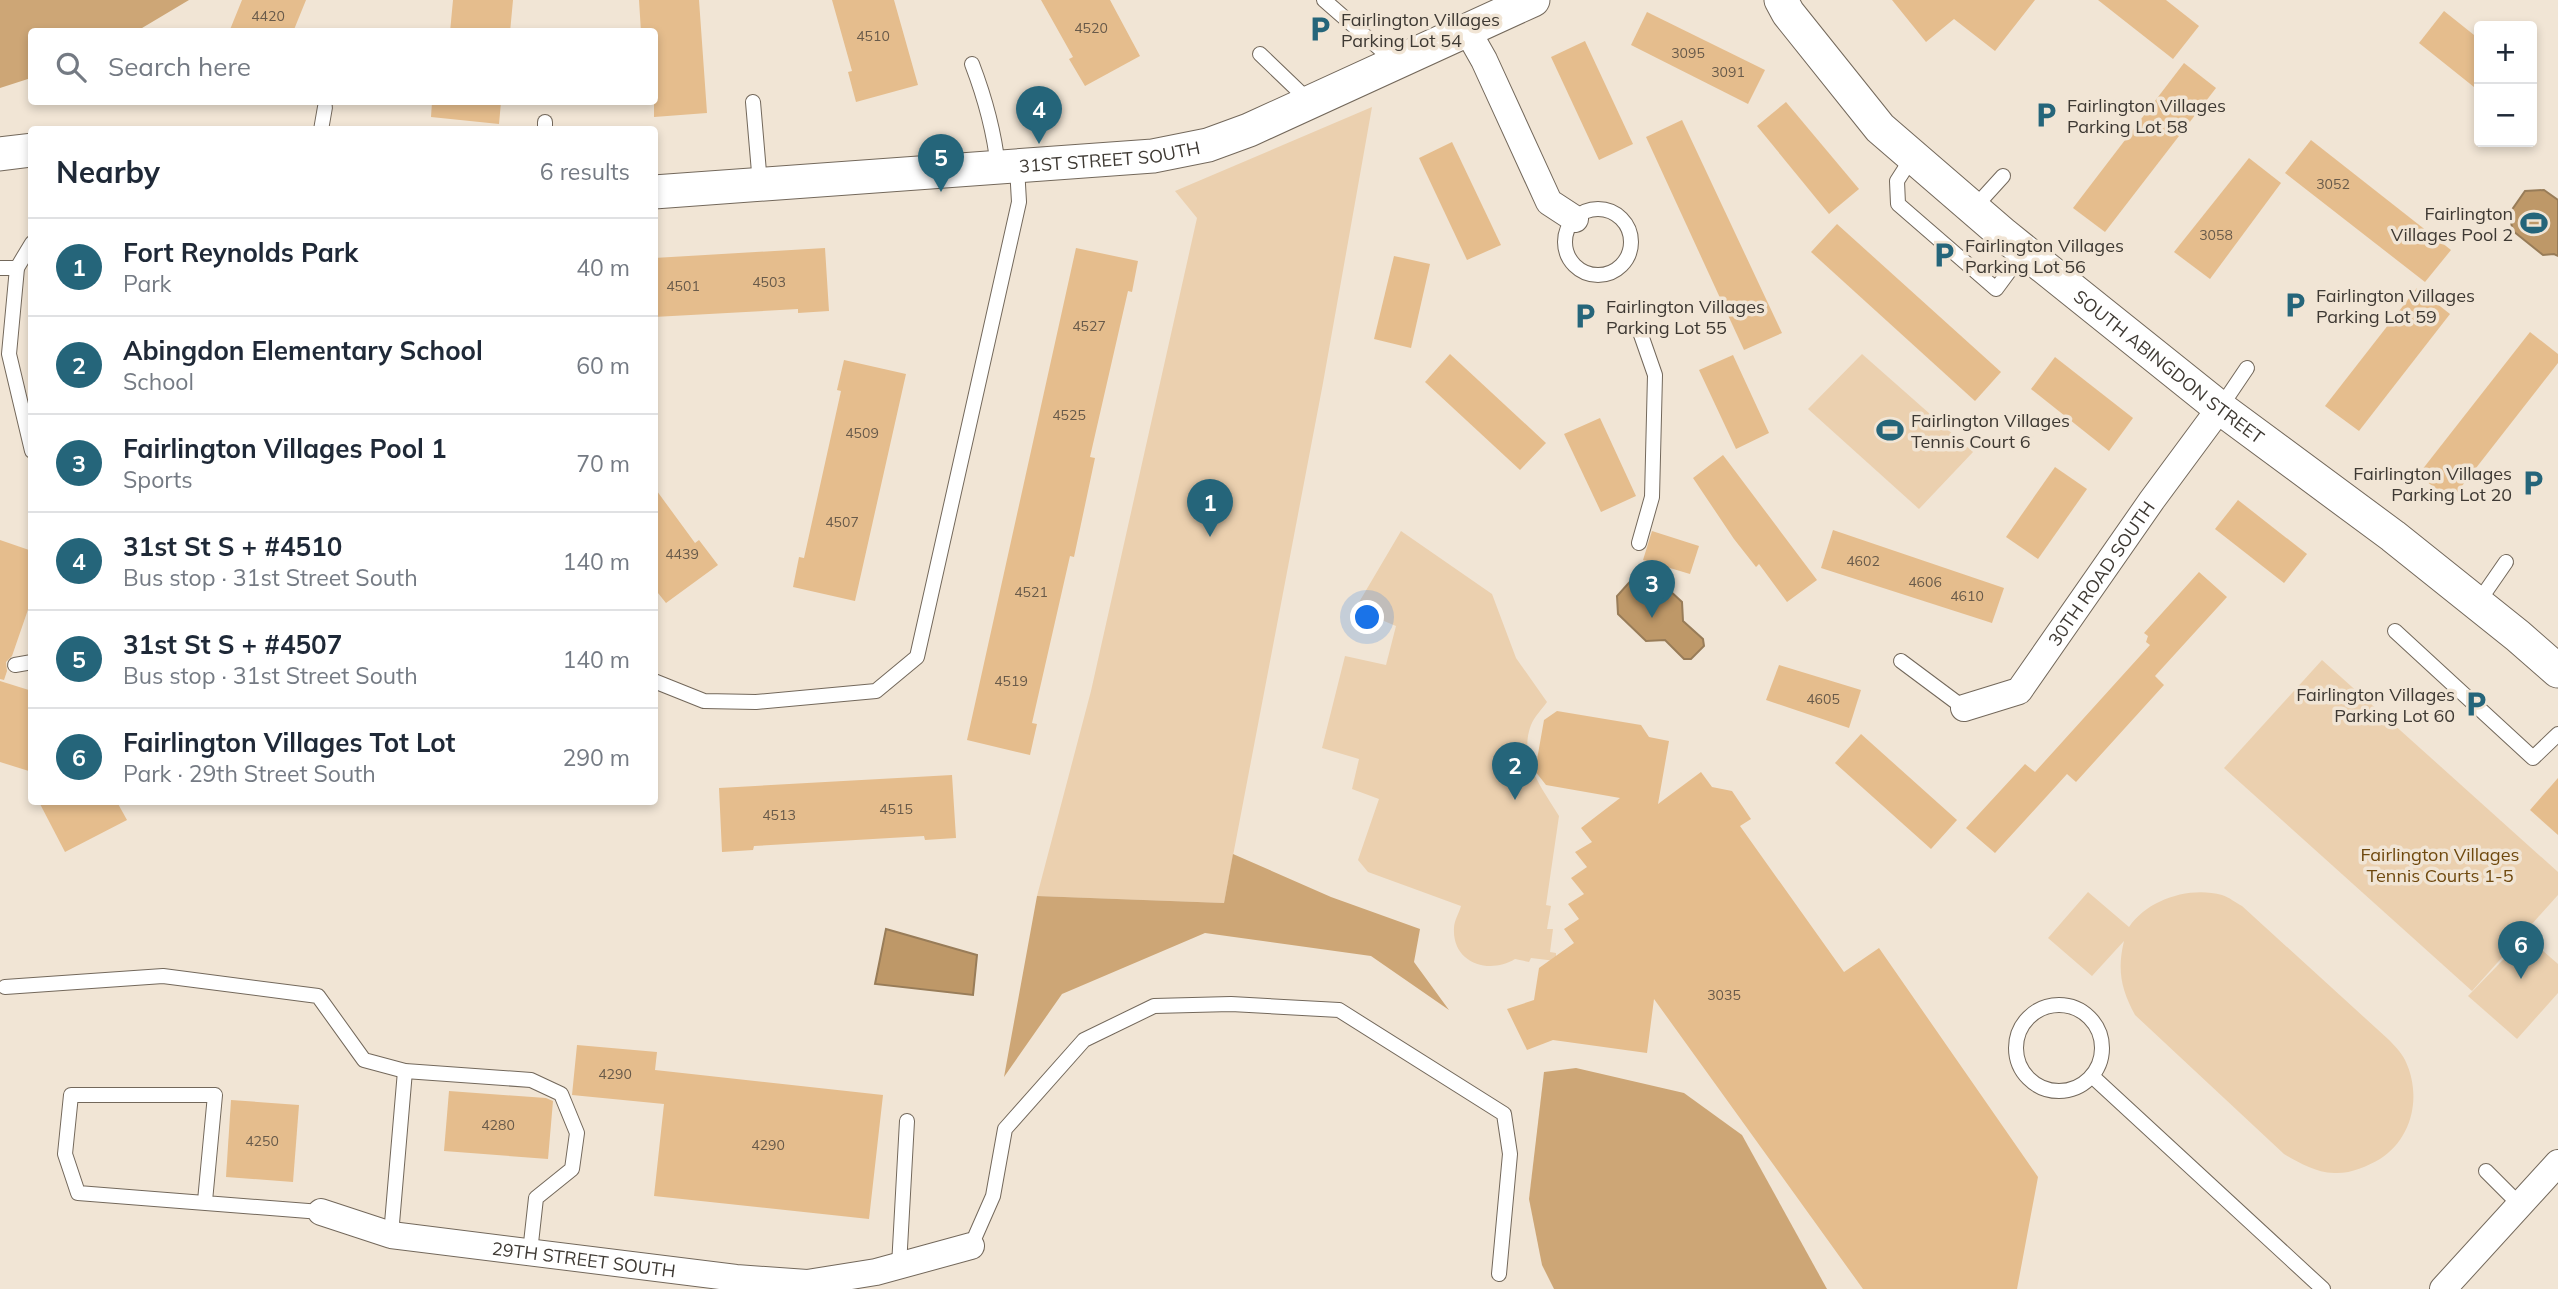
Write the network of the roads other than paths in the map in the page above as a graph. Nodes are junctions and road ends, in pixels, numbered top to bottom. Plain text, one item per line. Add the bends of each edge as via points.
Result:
1 (1324, 0) edge
2 (1533, 0) edge
3 (1781, 0) edge
4 (1467, 30) junction
5 (1260, 54) dead end
6 (1396, 63) junction
7 (972, 64) dead end
8 (753, 102) dead end
9 (1310, 102) junction
10 (325, 107) dead end
11 (322, 126) edge
12 (28, 150) edge
13 (0, 154) edge
14 (1913, 156) junction
15 (1007, 167) junction
16 (2003, 176) dead end
17 (760, 184) junction
18 (658, 192) edge
19 (1973, 209) junction
20 (1575, 219) junction
21 (28, 250) edge
22 (2024, 251) junction
23 (0, 268) edge
24 (17, 268) junction
25 (1640, 332) dead end
26 (2247, 368) dead end
27 (2220, 408) junction
28 (28, 434) edge
29 (1639, 543) dead end
30 (2506, 562) dead end
31 (2477, 604) junction
32 (2395, 631) dead end
33 (1901, 662) dead end
34 (28, 663) edge
35 (15, 665) dead end
36 (2558, 671) edge
37 (658, 683) edge
38 (1964, 708) joint
39 (2558, 734) edge
40 (5, 987) dead end
41 (405, 1071) junction
42 (2092, 1076) junction
43 (907, 1121) dead end
44 (2558, 1163) edge
45 (2486, 1171) dead end
46 (205, 1201) junction
47 (2520, 1205) junction
48 (321, 1212) joint
49 (391, 1235) junction
50 (971, 1246) joint
51 (530, 1252) junction
52 (899, 1266) junction
53 (1499, 1274) dead end
54 (735, 1284) edge
55 (807, 1286) edge
56 (2323, 1289) edge
57 (2443, 1289) edge

1 - 6 lane
2 - 4 street, 31ST STREET SOUTH
3 - 14 street, SOUTH ABINGDON STREET via 1880,128
4 - 6 street, 31ST STREET SOUTH
4 - 20 street via 1549,202
5 - 9 lane
6 - 9 street, 31ST STREET SOUTH
7 - 15 lane
8 - 17 lane
9 - 15 street, 31ST STREET SOUTH via 1208,145 1153,156
10 - 11 lane
12 - 13 street
14 - 19 street, SOUTH ABINGDON STREET
14 - 22 lane via 1897,181 1898,204 1996,289
15 - 17 street, 31ST STREET SOUTH
15 - 37 lane via 1019,202 917,657 876,691 756,702 704,701
16 - 19 lane
17 - 18 street, 31ST STREET SOUTH
19 - 22 street, SOUTH ABINGDON STREET
20 - 20 lane via 1565,243 1571,261 1579,269 1600,275 1620,267 1627,259 1631,238 1622,220 1604,210
21 - 24 lane
22 - 27 street, SOUTH ABINGDON STREET
23 - 24 lane
24 - 28 lane via 9,354
25 - 29 lane via 1655,375 1652,497
26 - 27 lane
27 - 31 street, SOUTH ABINGDON STREET
27 - 38 street, 30TH ROAD SOUTH via 2019,691
30 - 31 lane
31 - 36 street, SOUTH ABINGDON STREET
32 - 39 lane via 2533,758
33 - 38 lane
34 - 35 lane
40 - 41 lane via 163,976 318,996 364,1060
41 - 49 lane
41 - 51 lane via 531,1080 561,1094 577,1133 572,1169 536,1198
42 - 42 lane via 2099,1064 2101,1037 2086,1014 2074,1007 2047,1006 2025,1022 2016,1050 2027,1076 2053,1090 2081,1085
42 - 56 lane
43 - 52 lane
44 - 47 street
45 - 47 lane
46 - 46 lane via 215,1095 71,1095 65,1154 78,1193
46 - 48 lane
47 - 57 street
48 - 49 street, 29TH STREET SOUTH
49 - 51 street, 29TH STREET SOUTH
50 - 52 street, 29TH STREET SOUTH
50 - 53 lane via 993,1196 1005,1129 1084,1040 1154,1006 1298,1007 1339,1010 1504,1114 1510,1154
51 - 54 street, 29TH STREET SOUTH
52 - 55 street, 29TH STREET SOUTH
54 - 55 street, 29TH STREET SOUTH

